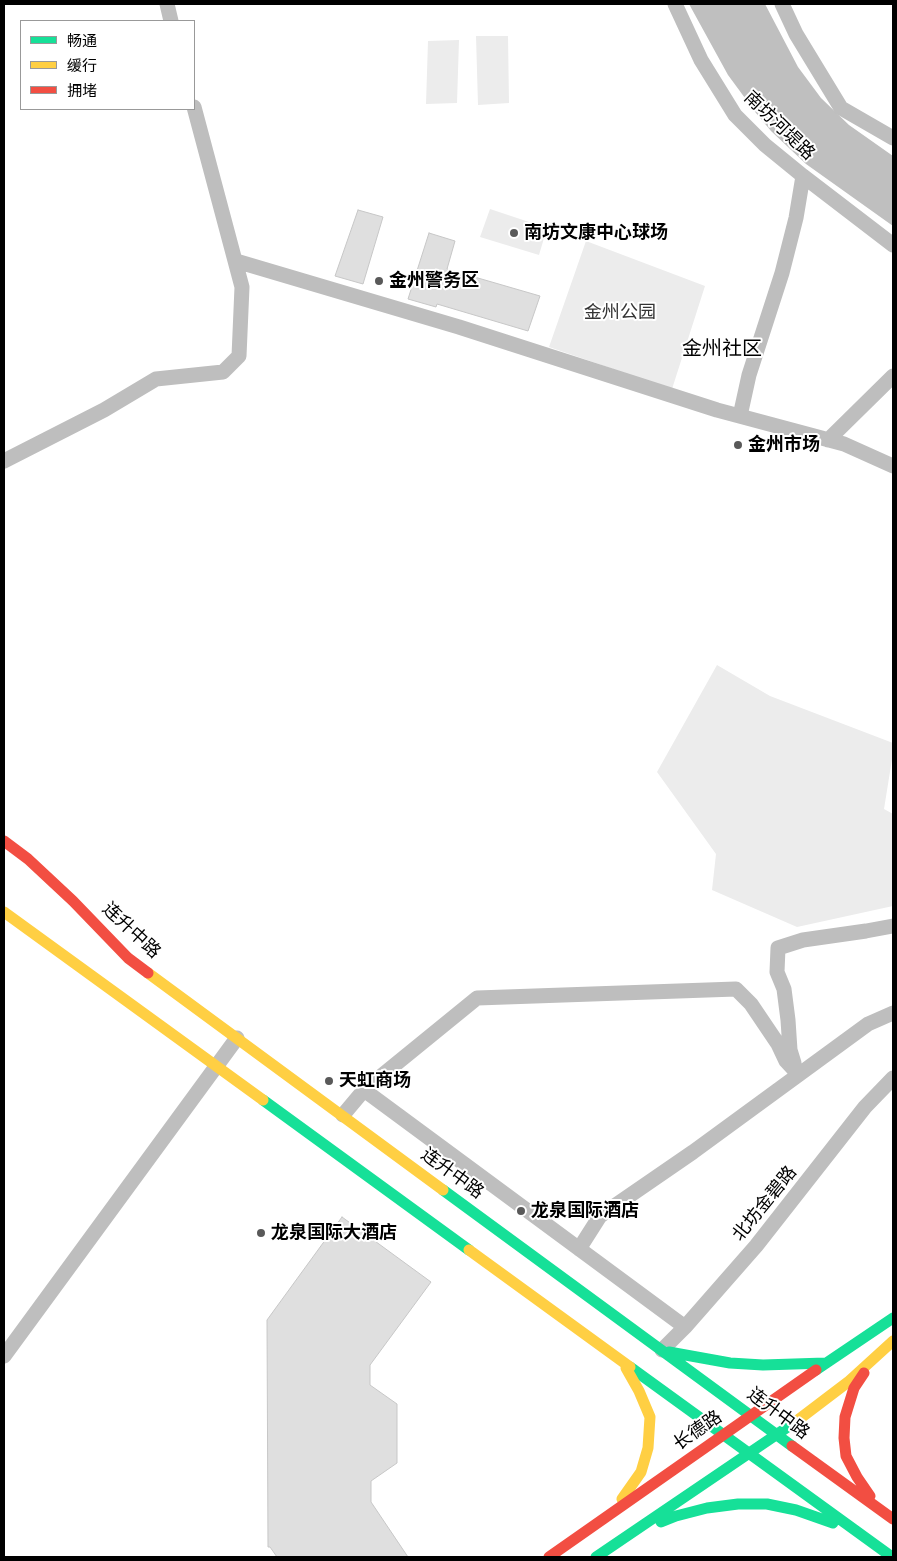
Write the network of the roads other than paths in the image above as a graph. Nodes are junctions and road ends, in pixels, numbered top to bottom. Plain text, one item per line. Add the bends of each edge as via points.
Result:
1 (167, 4) edge
2 (675, 4) edge
3 (782, 4) edge
4 (171, 20) edge
5 (195, 110) edge
6 (893, 138) edge
7 (803, 176) junction
8 (893, 245) edge
9 (236, 261) junction
10 (893, 376) edge
11 (740, 416) junction
12 (828, 440) junction
13 (4, 461) edge
14 (893, 466) edge
15 (4, 841) edge
16 (4, 912) edge
17 (893, 926) edge
18 (893, 1013) edge
19 (237, 1038) junction
20 (216, 1066) junction
21 (798, 1074) junction
22 (893, 1078) edge
23 (364, 1090) junction
24 (343, 1115) junction
25 (579, 1249) junction
26 (893, 1318) edge
27 (685, 1327) junction
28 (893, 1341) edge
29 (662, 1350) junction
30 (4, 1356) edge
31 (874, 1357) junction
32 (828, 1362) junction
33 (624, 1363) junction
34 (750, 1415) junction
35 (722, 1435) junction
36 (776, 1435) junction
37 (748, 1454) junction
38 (879, 1508) junction
39 (893, 1519) edge
40 (601, 1521) junction
41 (862, 1536) junction
42 (624, 1538) junction
43 (549, 1557) edge
44 (596, 1557) edge
45 (892, 1557) edge

1 - 4 street
2 - 7 street, 南坊河堤路 via 701,60 735,115
3 - 6 street via 796,34 841,108
5 - 9 street
7 - 8 street, 南坊河堤路
7 - 11 street via 782,273 749,375
9 - 11 street via 468,329
9 - 13 street via 242,287 239,356 223,372 156,379 104,410
10 - 12 street
11 - 12 street
12 - 14 street
15 - 19 main road, 连升中路 via 74,901 128,958
16 - 20 main road
17 - 21 street via 803,940 778,948 777,972 784,990 790,1050
18 - 21 street via 868,1024
19 - 20 street
19 - 24 main road, 连升中路
20 - 30 street
20 - 33 main road
21 - 23 street via 786,1061 751,1004 736,990 487,997 478,998
21 - 25 street via 600,1216
22 - 27 street, 北坊金碧路 via 865,1106 756,1246
23 - 24 street
23 - 25 street
24 - 29 main road, 连升中路
25 - 27 street
26 - 32 main road, 长德路
27 - 29 street, 北坊金碧路
28 - 31 main road
29 - 32 main road via 730,1363 796,1365
29 - 34 main road, 连升中路
31 - 36 main road via 848,1382
31 - 38 main road via 854,1388 845,1417 844,1438 846,1456 856,1477
32 - 34 main road, 长德路
33 - 35 main road
33 - 40 main road via 650,1417 648,1448 641,1472 626,1496
34 - 35 main road, 长德路
34 - 36 main road, 连升中路
35 - 37 main road
35 - 40 main road, 长德路
36 - 37 main road
36 - 38 main road, 连升中路
37 - 41 main road
37 - 42 main road
38 - 39 main road, 连升中路
40 - 43 main road, 长德路
41 - 42 main road via 796,1510 767,1504 738,1504 676,1516
41 - 45 main road
42 - 44 main road

